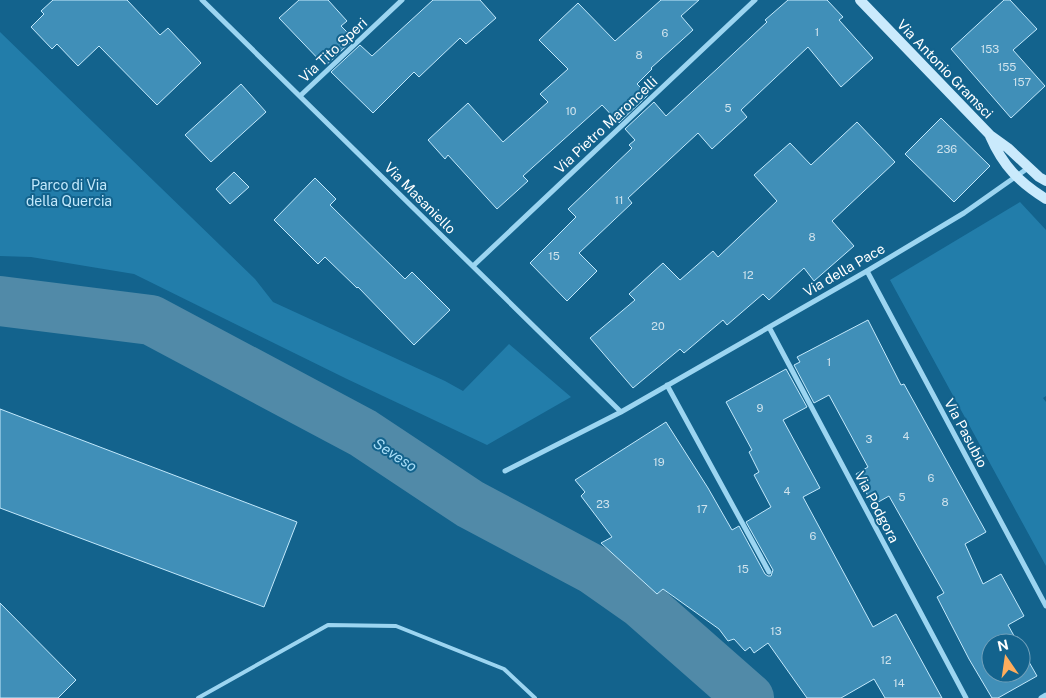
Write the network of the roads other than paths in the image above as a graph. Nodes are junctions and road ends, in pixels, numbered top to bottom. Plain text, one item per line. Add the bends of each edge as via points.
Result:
1 (202, 0) edge
2 (402, 0) edge
3 (755, 0) edge
4 (860, 0) edge
5 (300, 96) junction
6 (990, 135) junction
7 (1028, 168) junction
8 (1017, 177) junction
9 (1046, 181) edge
10 (1046, 199) edge
11 (473, 266) junction
12 (867, 271) junction
13 (769, 327) junction
14 (667, 385) junction
15 (621, 412) junction
16 (505, 470) dead end
17 (769, 572) dead end
18 (1046, 606) edge
19 (1046, 695) edge
20 (198, 698) edge
21 (535, 698) edge
22 (966, 698) edge
23 (1041, 698) edge

1 - 5 street, Via Masaniello
2 - 5 street, Via Tito Speri
3 - 11 street, Via Pietro Maroncelli
4 - 6 street, Via Antonio Gramsci
5 - 11 street, Via Masaniello
6 - 7 street, Via Antonio Gramsci
6 - 8 street, Via Antonio Gramsci via 999,156
7 - 8 street, Via della Pace
7 - 9 street, Via Antonio Gramsci
8 - 10 street, Via Antonio Gramsci
8 - 12 street, Via della Pace
11 - 15 street, Via Masaniello
12 - 13 street, Via della Pace
12 - 18 street, Via Pasubio
13 - 14 street, Via della Pace
13 - 22 street, Via Podgora
14 - 15 street, Via della Pace
14 - 17 street
15 - 16 street, Via della Pace
19 - 23 street
20 - 21 lane via 328,625 396,626 504,669

